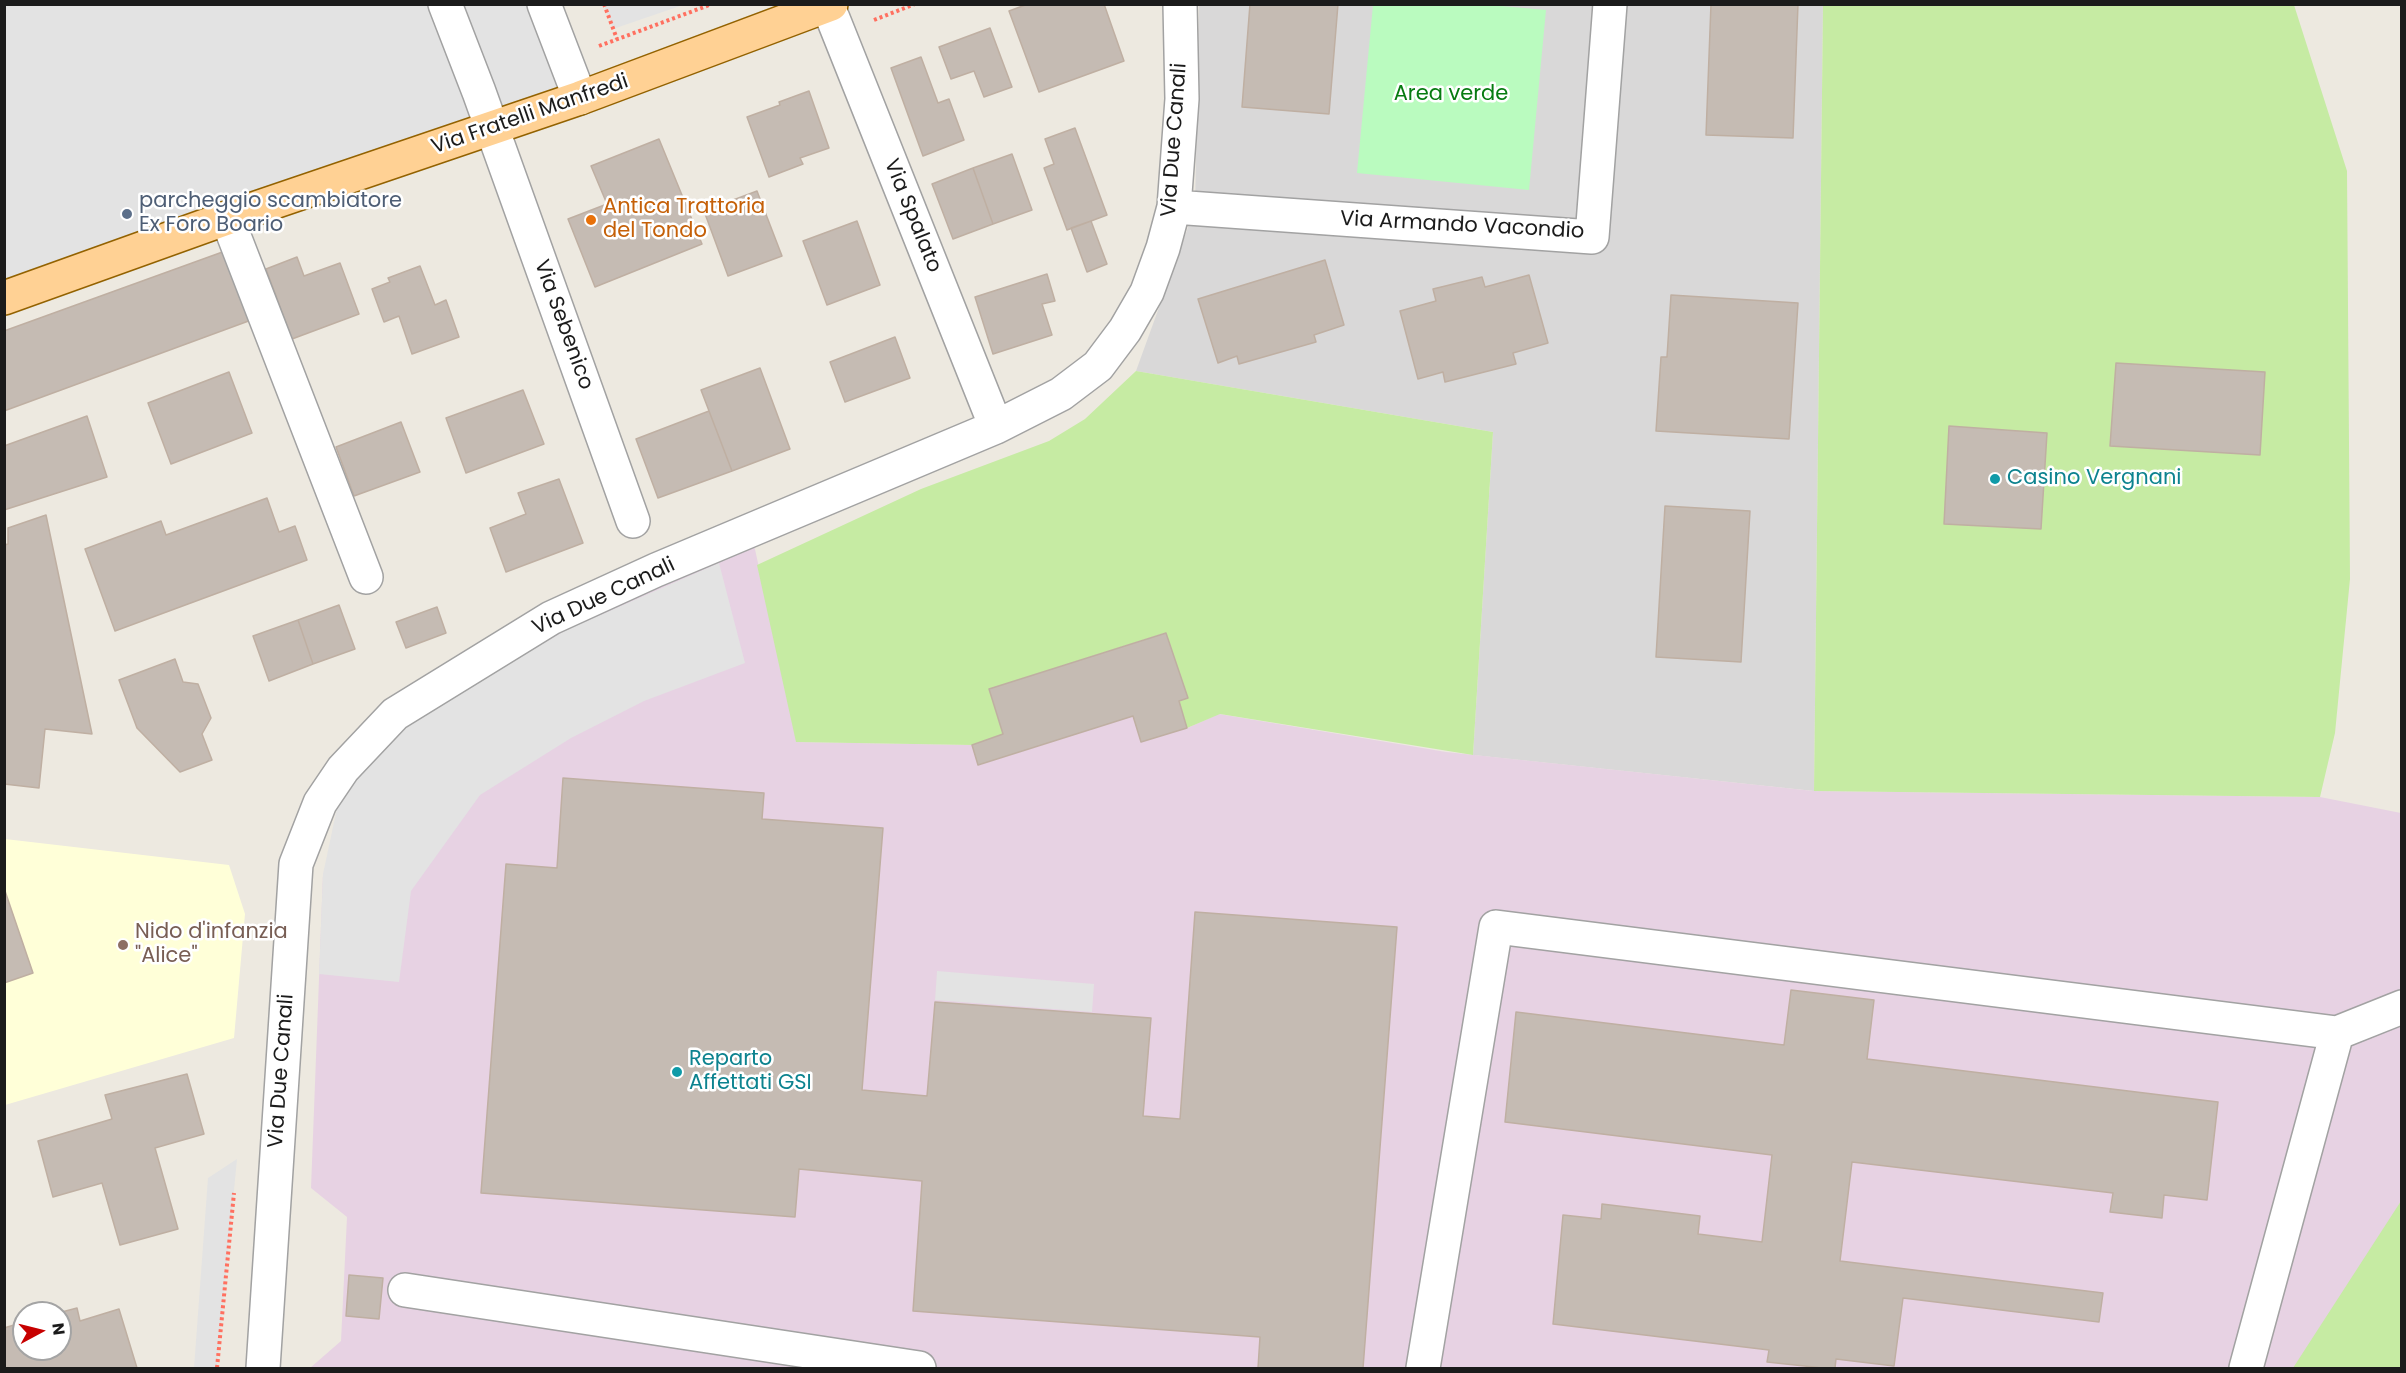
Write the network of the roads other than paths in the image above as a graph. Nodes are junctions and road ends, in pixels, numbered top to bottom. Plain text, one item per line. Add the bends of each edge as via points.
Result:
1 (544, 4) edge
2 (1180, 4) edge
3 (1610, 4) edge
4 (829, 5) edge
5 (449, 15) edge
6 (580, 98) junction
7 (493, 129) junction
8 (1174, 207) junction
9 (227, 218) junction
10 (4, 298) edge
11 (996, 427) junction
12 (633, 521) dead end
13 (366, 577) dead end
14 (2402, 1007) edge
15 (2337, 1033) junction
16 (405, 1290) dead end
17 (263, 1368) edge
18 (919, 1368) edge
19 (1423, 1368) edge
20 (2246, 1368) edge

1 - 6 street
2 - 8 street, Via Due Canali via 1182,99
3 - 8 street, Via Armando Vacondio via 1592,237
4 - 6 main road, Via Fratelli Manfredi
4 - 11 street, Via Spalato
5 - 7 street, Via Sebenico
6 - 7 main road, Via Fratelli Manfredi
7 - 9 main road, Via Fratelli Manfredi
7 - 12 street, Via Sebenico
8 - 11 street, Via Due Canali via 1147,292 1098,366 1060,394
9 - 10 main road, Via Fratelli Manfredi
9 - 13 street
11 - 17 street, Via Due Canali via 551,618 395,714 343,769 320,803 296,864
14 - 15 street
15 - 19 street via 1496,927
15 - 20 street
16 - 18 street

